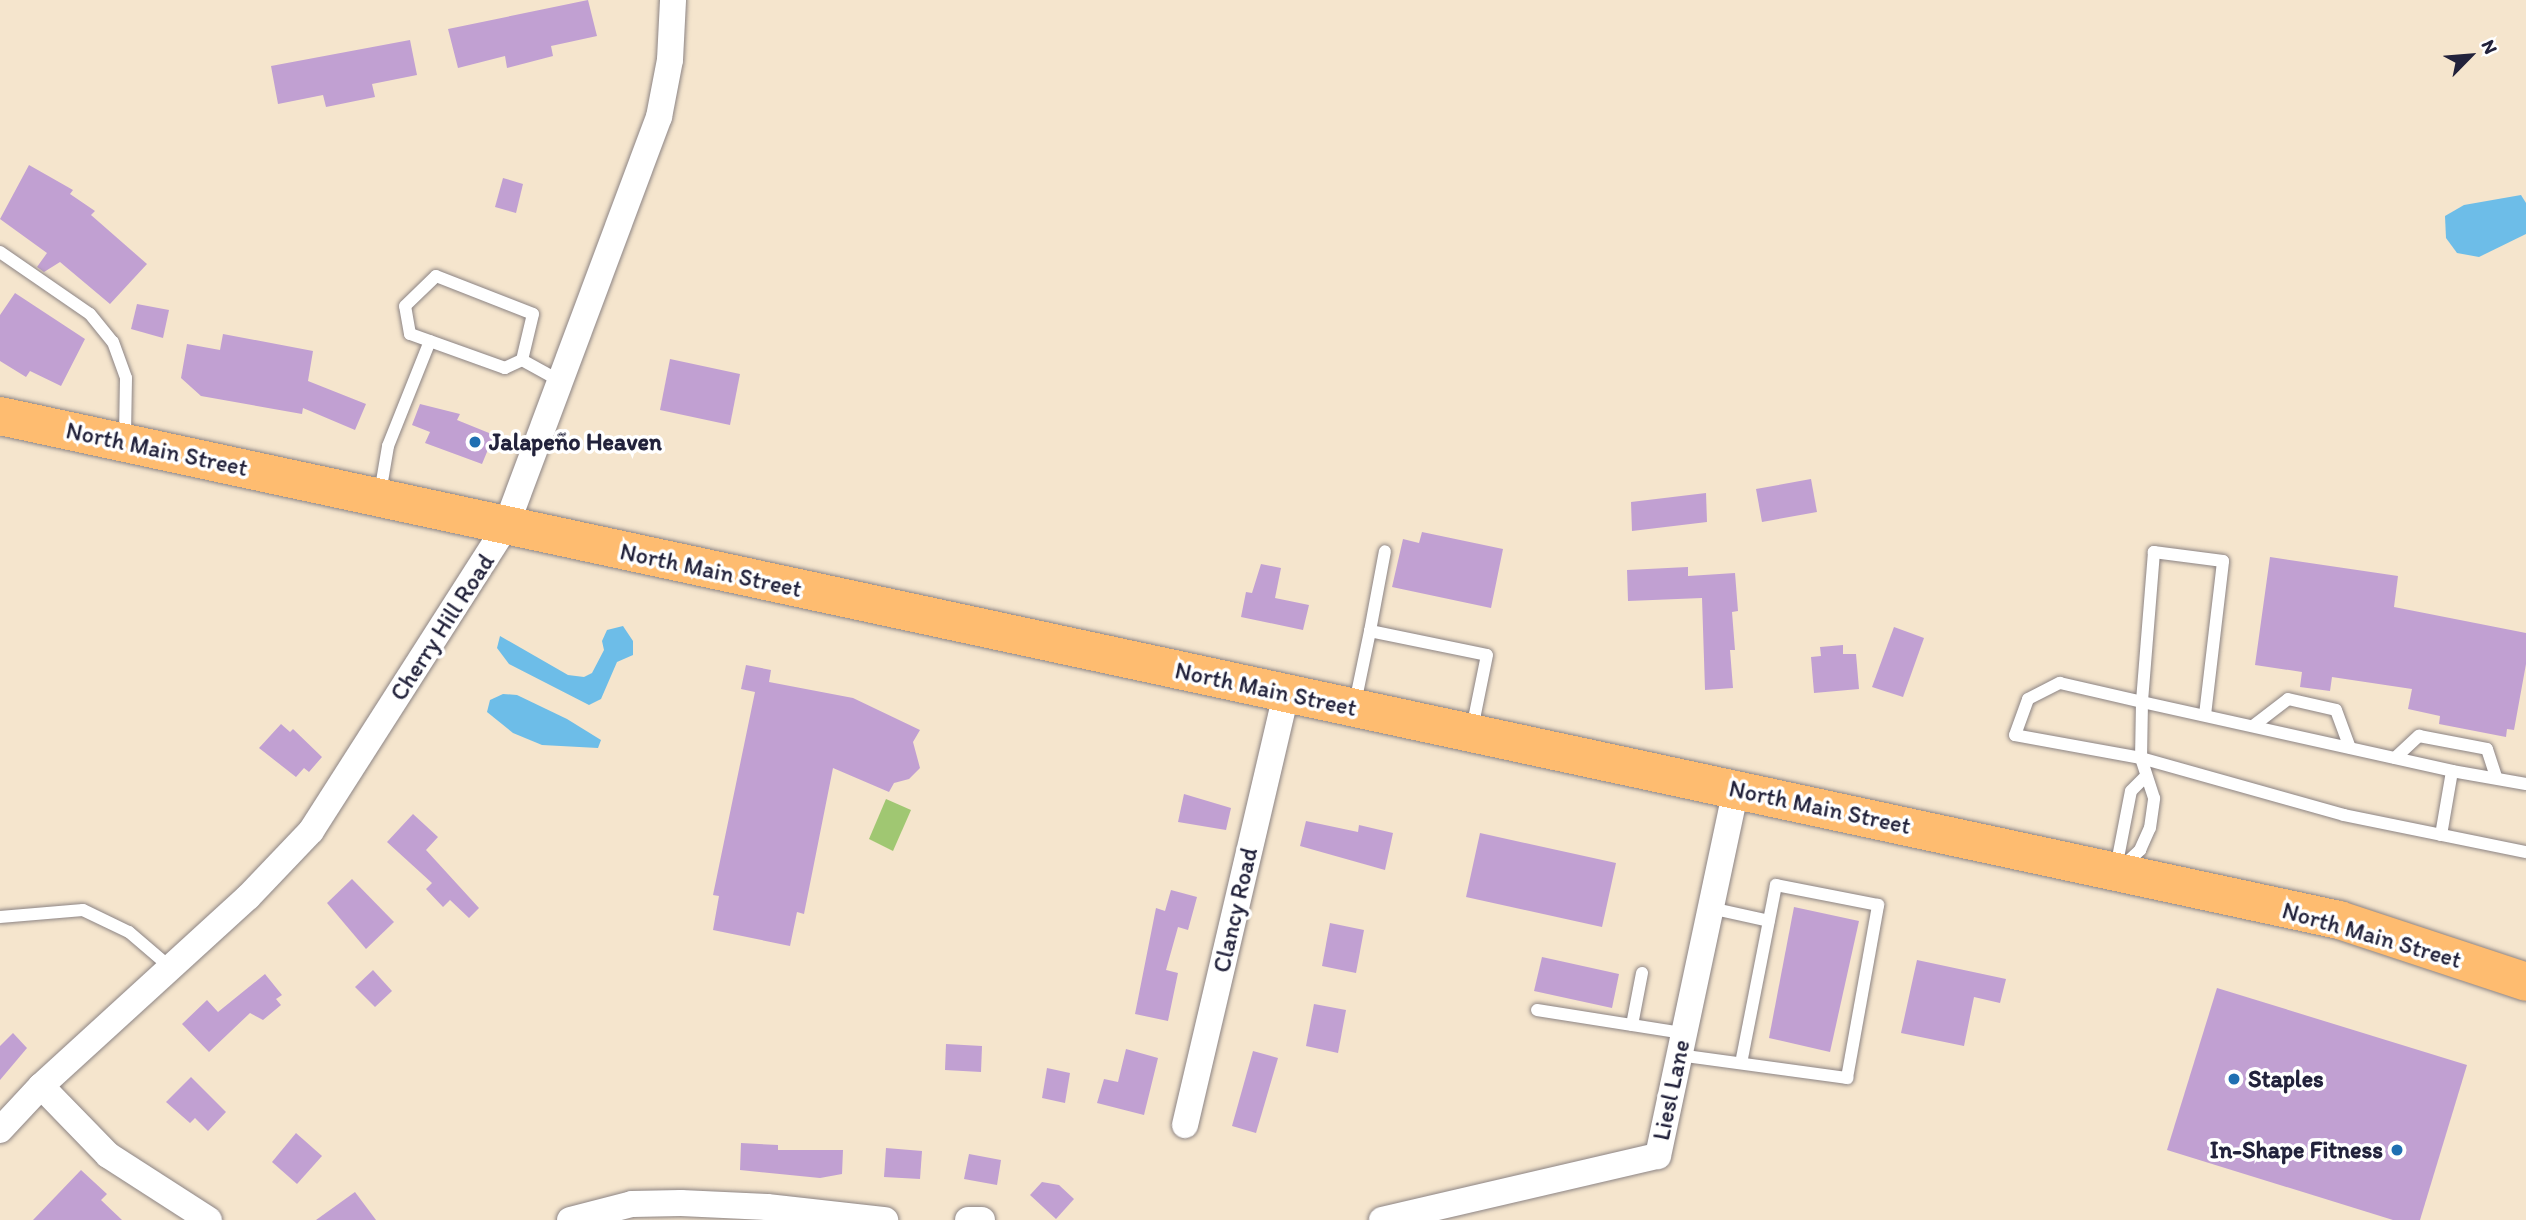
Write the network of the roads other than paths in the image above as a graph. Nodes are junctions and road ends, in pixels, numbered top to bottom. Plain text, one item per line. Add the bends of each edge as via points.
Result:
1 (673, 0) edge
2 (0, 252) edge
3 (430, 341) junction
4 (522, 360) junction
5 (562, 382) junction
6 (0, 416) edge
7 (125, 441) junction
8 (379, 497) junction
9 (506, 526) junction
10 (1385, 551) dead end
11 (1370, 631) junction
12 (1286, 694) junction
13 (2142, 702) junction
14 (1354, 708) junction
15 (2205, 715) junction
16 (2253, 726) junction
17 (1471, 733) junction
18 (2350, 748) junction
19 (2141, 758) junction
20 (2395, 758) junction
21 (2452, 771) junction
22 (2496, 776) junction
23 (2144, 778) junction
24 (2526, 784) edge
25 (1736, 788) junction
26 (2441, 835) junction
27 (2526, 852) edge
28 (2116, 872) junction
29 (1710, 908) junction
30 (0, 917) edge
31 (1769, 921) junction
32 (171, 968) junction
33 (1643, 973) dead end
34 (2526, 982) edge
35 (1537, 1010) dead end
36 (1632, 1025) junction
37 (1681, 1044) junction
38 (1741, 1063) junction
39 (41, 1086) junction
40 (1185, 1125) dead end
41 (0, 1130) edge
42 (209, 1220) edge
43 (570, 1220) edge
44 (885, 1220) edge
45 (968, 1220) edge
46 (982, 1220) edge
47 (1382, 1220) edge

1 - 5 street, Cherry Hill Road via 670,60 659,117
2 - 7 lane via 90,314 113,342 126,378
3 - 4 lane via 505,368
3 - 4 lane via 411,334 405,306 436,276 533,314
3 - 8 lane via 388,446
4 - 5 lane
5 - 9 street, Cherry Hill Road
6 - 7 main road, North Main Street
7 - 8 main road, North Main Street
8 - 9 main road, North Main Street
9 - 12 main road, North Main Street
9 - 32 street, Cherry Hill Road via 311,831
10 - 11 lane
11 - 14 lane
11 - 17 lane via 1487,655
12 - 14 main road, North Main Street
12 - 40 street, Clancy Road
13 - 15 lane
13 - 15 lane via 2154,552 2222,562
13 - 19 lane
13 - 19 lane via 2060,683 2028,699 2015,735
14 - 17 main road, North Main Street
15 - 16 lane
16 - 18 lane
16 - 18 lane via 2288,699 2336,710
17 - 25 main road, North Main Street
18 - 20 lane
19 - 23 lane
19 - 26 lane via 2344,815
20 - 21 lane
20 - 22 lane via 2419,736 2487,749
21 - 22 lane
21 - 26 lane
22 - 24 lane
23 - 28 lane via 2131,791
23 - 28 lane via 2154,798 2150,828 2140,850
25 - 28 main road, North Main Street
25 - 29 street, Liesl Lane
26 - 27 lane
28 - 34 main road, North Main Street via 2339,920
29 - 31 lane
29 - 37 street, Liesl Lane
30 - 32 lane via 83,910 129,932
31 - 38 lane
31 - 38 lane via 1776,885 1878,905 1847,1079
32 - 39 street, Cherry Hill Road
33 - 36 lane
35 - 36 lane
36 - 37 lane
37 - 38 lane
37 - 47 street, Liesl Lane via 1658,1156
39 - 41 street, Cherry Hill Road
39 - 42 street via 108,1155
43 - 44 street via 632,1204 681,1203
45 - 46 street

